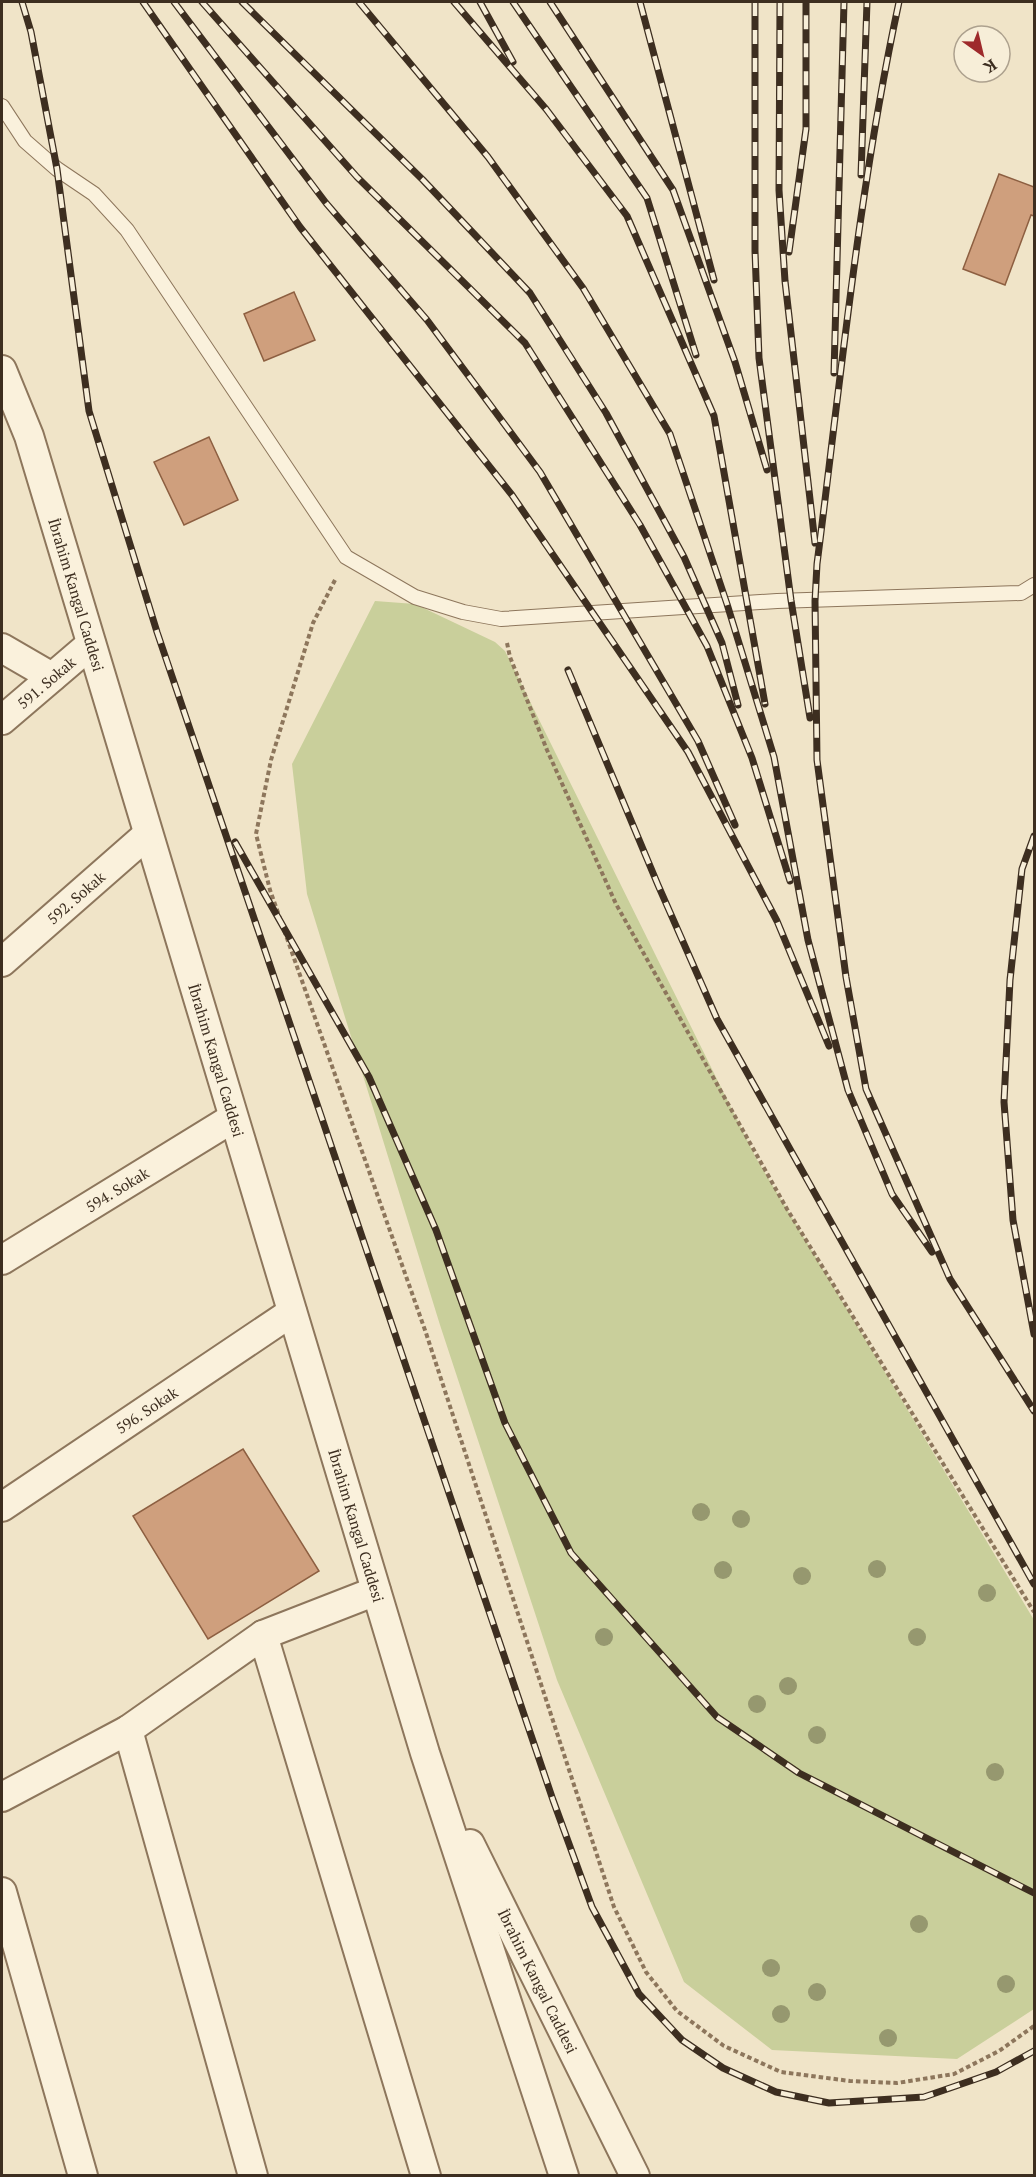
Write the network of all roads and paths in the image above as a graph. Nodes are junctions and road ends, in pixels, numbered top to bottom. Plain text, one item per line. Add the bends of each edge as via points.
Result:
1 (2, 106) edge
2 (2, 370) edge
3 (346, 557) junction
4 (1035, 585) edge
5 (501, 619) junction
6 (91, 644) junction
7 (2, 648) edge
8 (52, 677) junction
9 (2, 720) edge
10 (148, 834) junction
11 (2, 962) edge
12 (233, 1118) junction
13 (2, 1260) edge
14 (292, 1312) junction
15 (2, 1507) edge
16 (376, 1591) junction
17 (1035, 1612) edge
18 (264, 1635) junction
19 (128, 1730) junction
20 (424, 1753) junction
21 (2, 1797) edge
22 (2, 1892) edge
23 (1035, 2026) edge
24 (83, 2175) edge
25 (252, 2175) edge
26 (426, 2175) edge
27 (564, 2175) edge
28 (635, 2175) edge

1 - 3 lane via 25,141 94,194 127,230
2 - 6 street, İbrahim Kangal Caddesi via 29,436
3 - 5 lane via 415,597
3 - 23 path via 313,623 271,760 256,834 270,890 426,1333 614,1906 646,1972 677,2011 724,2046 781,2072 897,2083 954,2074
4 - 5 lane via 1021,593 777,601
5 - 17 path via 510,657 547,750 616,904 787,1209
6 - 8 street, 591. Sokak
6 - 10 street, İbrahim Kangal Caddesi
7 - 8 street
8 - 9 street, 591. Sokak
10 - 11 street, 592. Sokak
10 - 12 street, İbrahim Kangal Caddesi
12 - 13 street, 594. Sokak
12 - 14 street, İbrahim Kangal Caddesi
14 - 15 street, 596. Sokak
14 - 16 street, İbrahim Kangal Caddesi
16 - 18 street
16 - 20 street, İbrahim Kangal Caddesi
18 - 19 street
18 - 26 street
19 - 21 street
19 - 25 street
20 - 27 street, İbrahim Kangal Caddesi
20 - 28 street, İbrahim Kangal Caddesi
22 - 24 street

